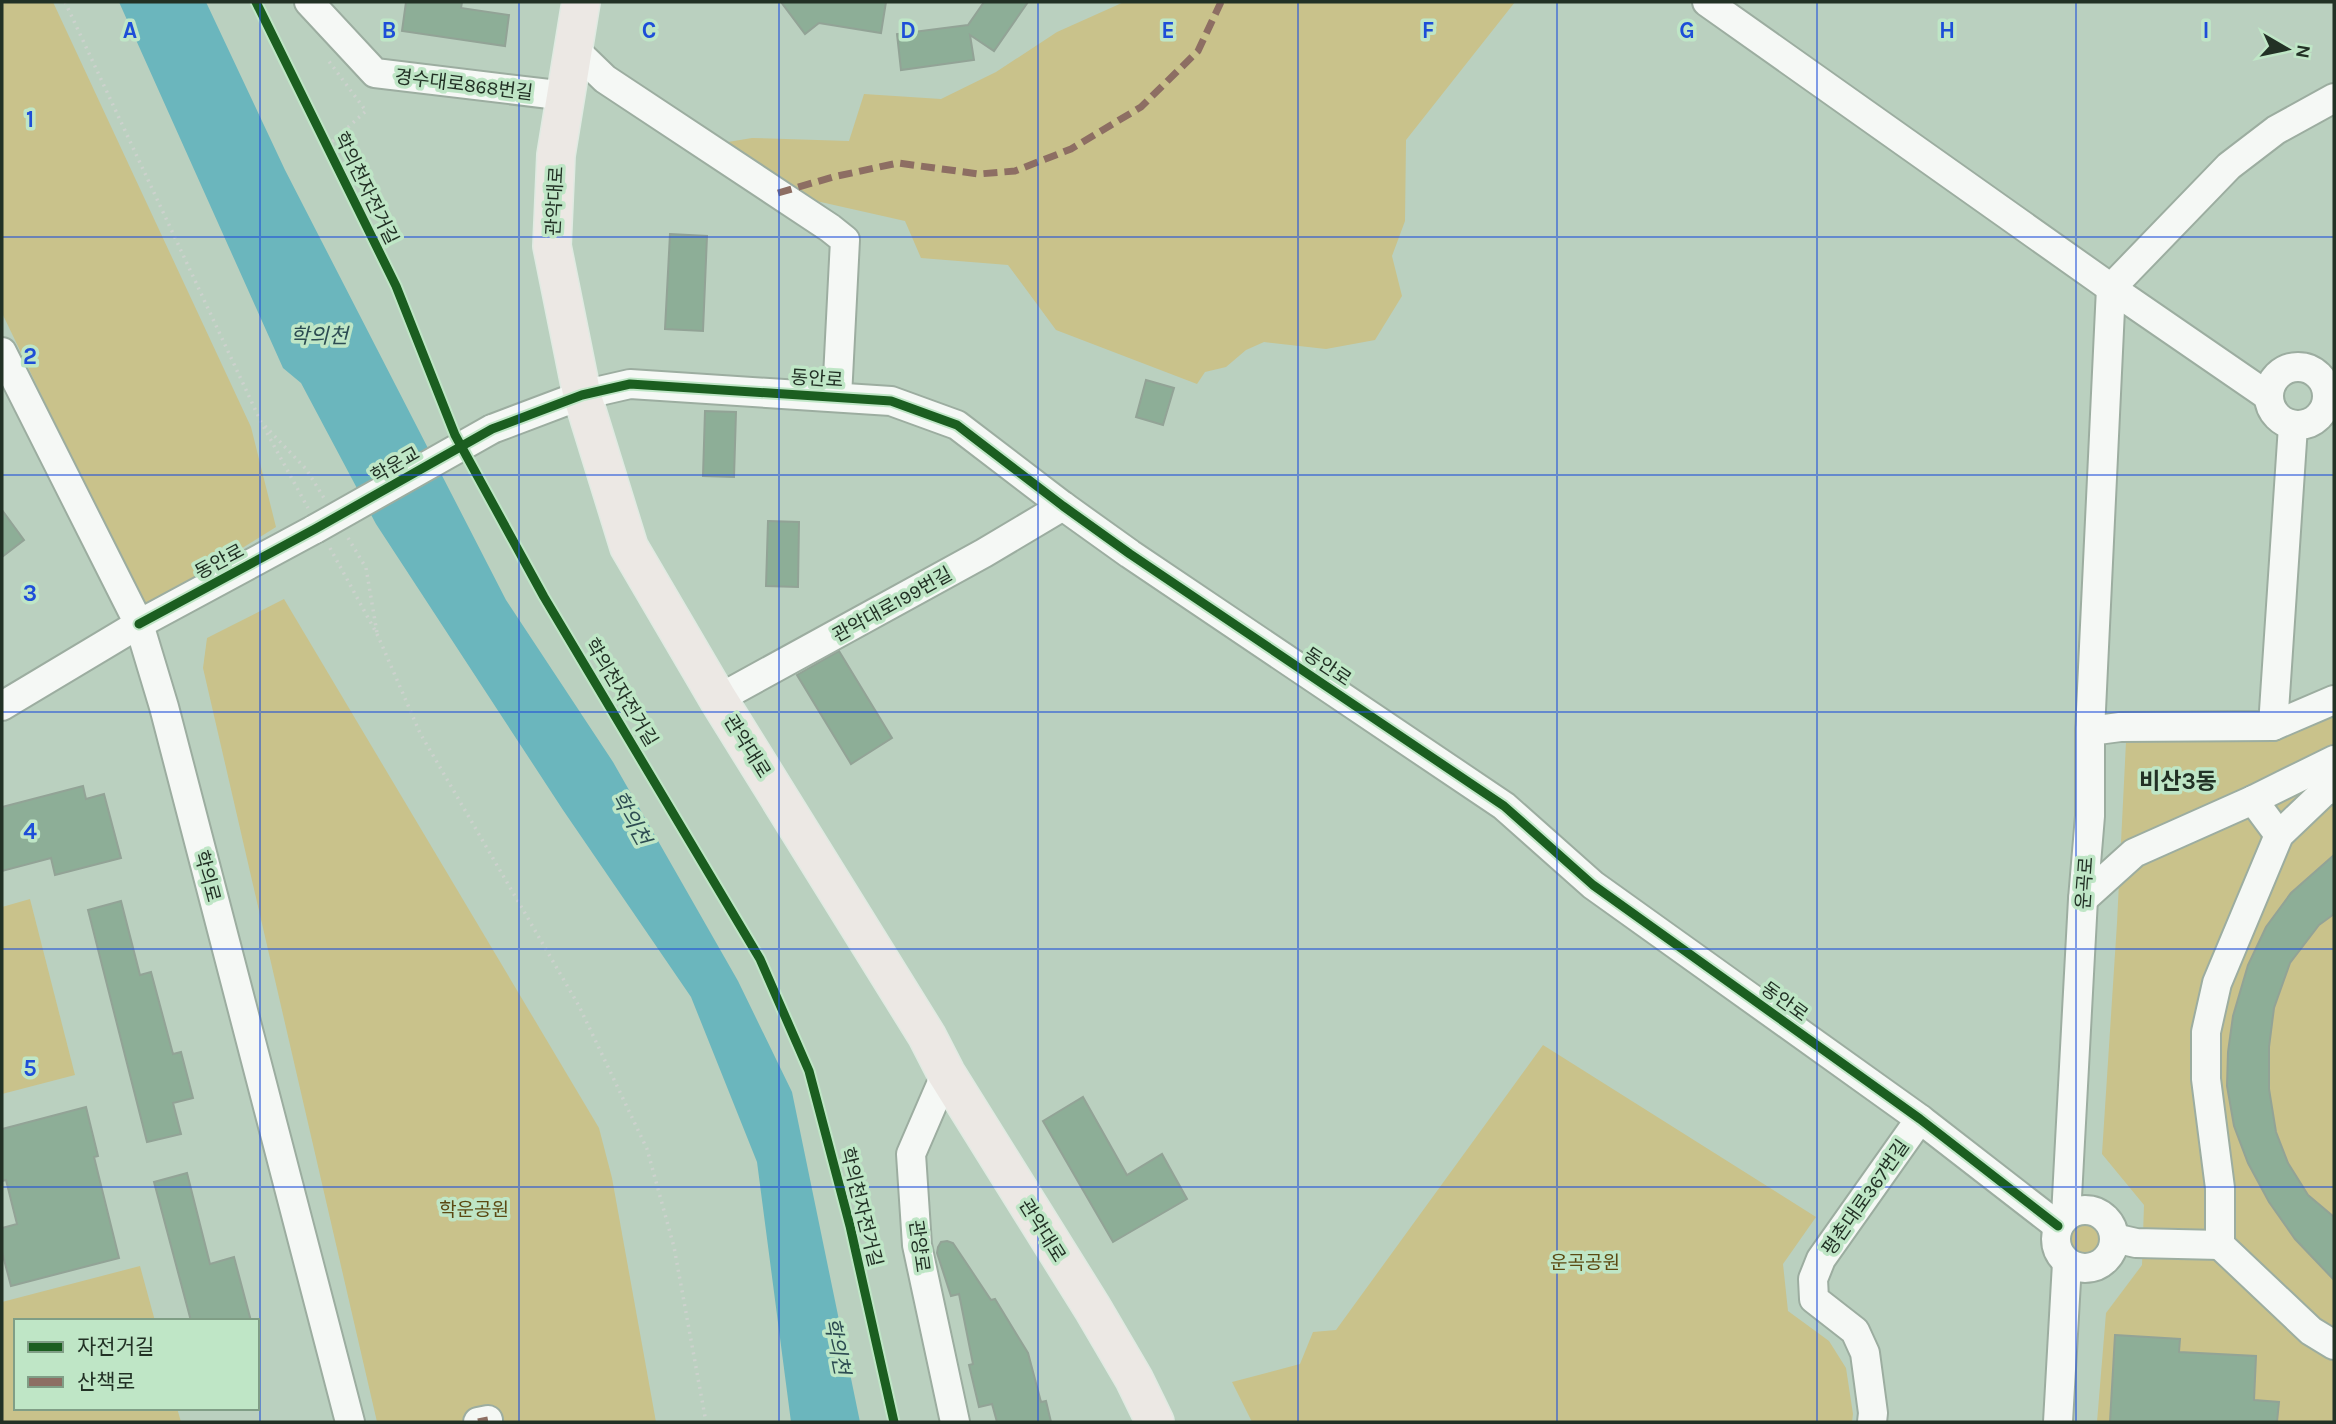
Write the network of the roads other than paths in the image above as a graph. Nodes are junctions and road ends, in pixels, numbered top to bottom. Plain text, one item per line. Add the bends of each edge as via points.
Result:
1 (309, 2) edge
2 (581, 2) edge
3 (1707, 2) edge
4 (574, 48) junction
5 (566, 96) junction
6 (2334, 98) edge
7 (2111, 288) junction
8 (2, 352) edge
9 (2329, 377) edge
10 (582, 395) junction
11 (2268, 396) junction
12 (837, 397) junction
13 (2292, 426) junction
14 (492, 429) joint
15 (1063, 506) junction
16 (317, 528) joint
17 (139, 624) junction
18 (719, 699) junction
19 (2334, 700) edge
20 (2, 706) edge
21 (2273, 726) junction
22 (2090, 731) junction
23 (2334, 761) edge
24 (2334, 788) edge
25 (2253, 800) junction
26 (2279, 835) junction
27 (2083, 899) junction
28 (946, 1073) junction
29 (1920, 1119) junction
30 (2062, 1221) junction
31 (2114, 1238) junction
32 (2220, 1245) junction
33 (2067, 1263) junction
34 (2334, 1345) edge
35 (350, 1422) edge
36 (955, 1422) edge
37 (1155, 1422) edge
38 (1872, 1422) edge
39 (2058, 1422) edge

1 - 5 street, 경수대로868번길 via 375,73
2 - 4 main road, 관악대로
3 - 7 street
4 - 5 main road, 관악대로
4 - 12 street via 605,79 845,240
5 - 10 main road, 관악대로 via 556,155 552,246
6 - 7 street via 2276,130 2230,166
7 - 11 street
7 - 22 street, 운곡로
8 - 17 street, 학의로
9 - 11 street via 2290,367 2279,373
9 - 13 street via 2325,408 2318,419
10 - 12 street, 동안로 via 629,384
10 - 14 street, 동안로
10 - 18 main road, 관악대로 via 629,547
11 - 13 street via 2271,410
12 - 15 street, 동안로 via 891,401 957,425
13 - 21 street
14 - 16 street, 학운교, bridge
15 - 18 street, 관악대로199번길
15 - 29 street, 동안로 via 1504,806 1593,885
16 - 17 street, 동안로
17 - 20 street, 동안로
17 - 35 street, 학의로
18 - 28 main road, 관악대로
19 - 21 street
21 - 22 street
22 - 27 street, 운곡로 via 2090,816
23 - 25 street
24 - 26 street via 2323,792
25 - 26 street
25 - 27 street via 2134,853
26 - 32 street via 2217,983 2206,1032 2206,1079 2220,1188
27 - 30 street, 운곡로
28 - 36 street, 관양로 via 911,1154 917,1245
28 - 37 main road, 관악대로 via 1093,1309
29 - 30 street, 동안로
29 - 38 street, 평촌대로367번길 via 1821,1259 1813,1279 1814,1299 1855,1331 1865,1353
30 - 31 street via 2077,1211 2090,1210 2111,1225
30 - 33 street via 2055,1239 2058,1253
31 - 32 street via 2136,1243
31 - 33 street via 2104,1262 2079,1269
32 - 34 street via 2311,1331
33 - 39 street

